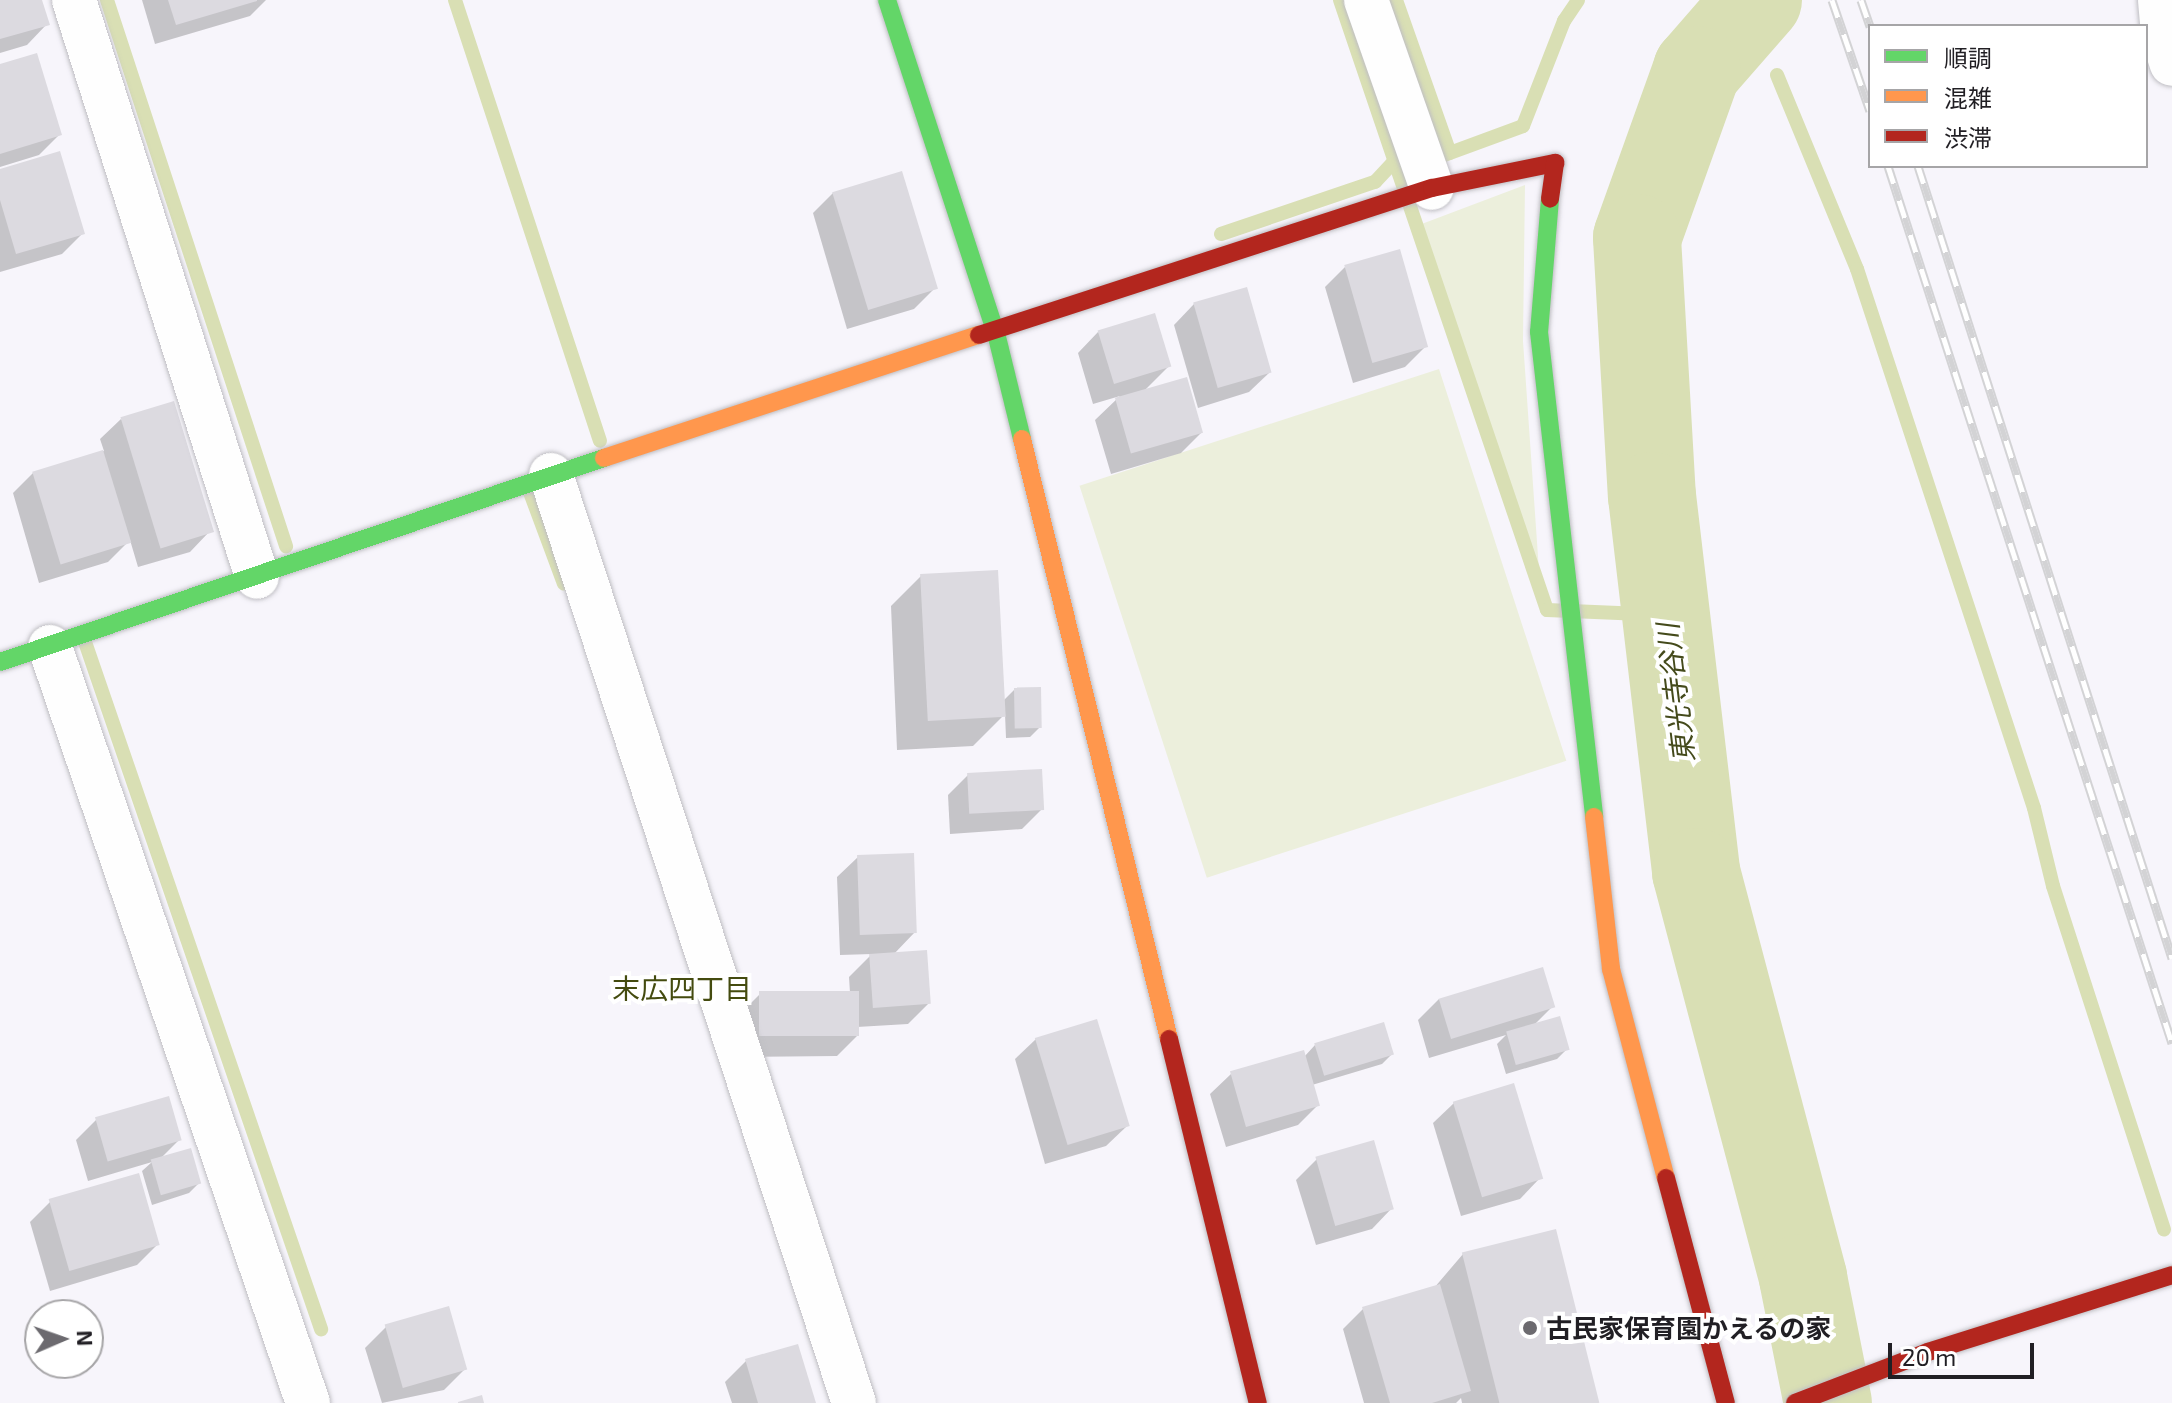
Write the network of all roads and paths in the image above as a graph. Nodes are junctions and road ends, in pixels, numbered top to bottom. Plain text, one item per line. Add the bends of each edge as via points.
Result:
1 (74, 0) edge
2 (887, 0) edge
3 (1366, 0) edge
4 (2160, 0) edge
5 (2172, 64) edge
6 (1432, 188) junction
7 (996, 333) junction
8 (551, 475) junction
9 (257, 577) junction
10 (50, 647) junction
11 (0, 662) edge
12 (2172, 1275) edge
13 (308, 1403) edge
14 (854, 1403) edge
15 (1258, 1403) edge
16 (1726, 1403) edge
17 (1795, 1403) edge

1 - 9 street
2 - 7 street
3 - 6 street
4 - 5 street
6 - 7 street
6 - 16 street via 1555,163 1542,250 1539,332 1611,969
7 - 8 street
7 - 15 street
8 - 9 street
8 - 14 street
9 - 10 street
10 - 11 street
10 - 13 street
12 - 17 street via 1928,1352

